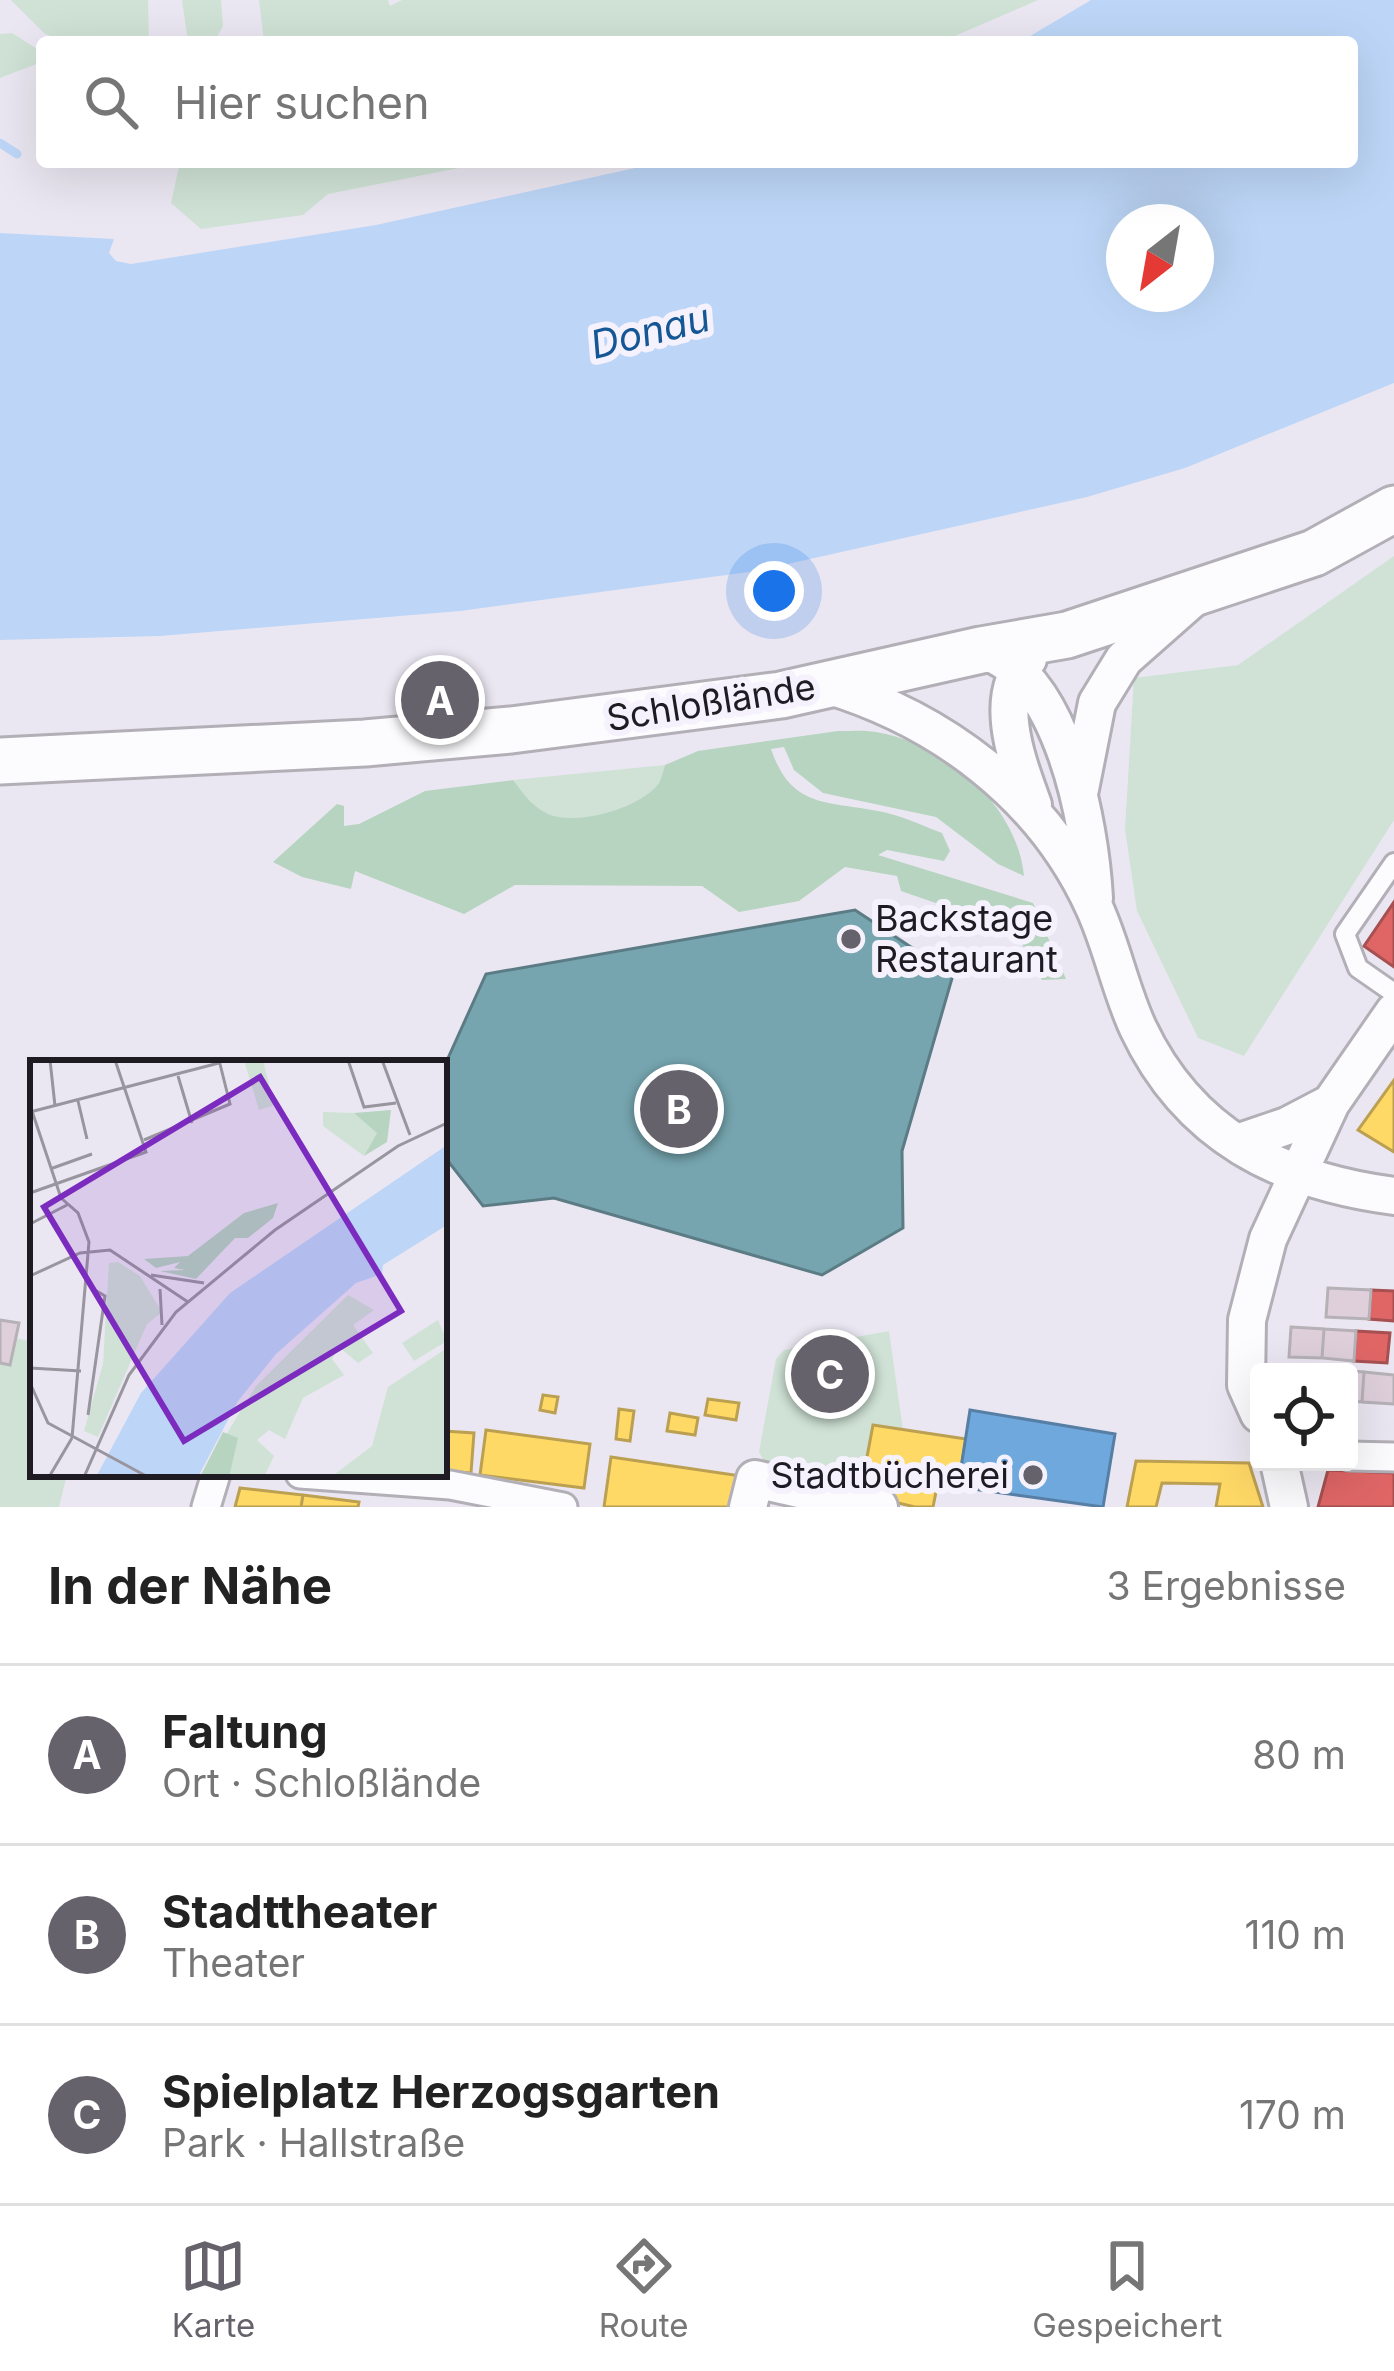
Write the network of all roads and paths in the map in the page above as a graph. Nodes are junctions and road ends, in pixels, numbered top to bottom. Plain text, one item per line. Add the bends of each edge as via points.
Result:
1 (1394, 509) edge
2 (1202, 591) junction
3 (1000, 659) junction
4 (827, 685) junction
5 (0, 761) edge
6 (1080, 789) junction
7 (1036, 813) junction
8 (1394, 863) edge
9 (1095, 908) junction
10 (1394, 993) edge
11 (1394, 1012) edge
12 (1330, 1103) junction
13 (1237, 1143) junction
14 (1300, 1177) junction
15 (1394, 1196) edge
16 (1250, 1394) edge
17 (1358, 1456) edge
18 (1394, 1457) edge
19 (1281, 1471) edge
20 (215, 1477) edge
21 (320, 1477) edge
22 (448, 1496) edge
23 (206, 1507) edge
24 (563, 1507) edge
25 (748, 1507) edge
26 (879, 1507) edge
27 (1288, 1507) edge

1 - 2 street, Schloßlände via 1314,553
2 - 3 street, Schloßlände
2 - 6 street via 1124,659 1097,703
3 - 4 street, Schloßlände
3 - 6 street via 1038,695
3 - 7 street via 1012,745
4 - 5 street, Schloßlände via 512,730
4 - 7 street via 916,718
6 - 9 street
7 - 9 street
8 - 10 lane via 1345,934 1358,968
9 - 13 street via 1138,1028 1171,1087
11 - 12 street
12 - 13 street
12 - 14 street
13 - 14 street
14 - 15 street
14 - 16 street via 1268,1239 1247,1320
17 - 18 street
19 - 27 street
20 - 23 street
21 - 22 street
22 - 24 street
25 - 26 street via 755,1479

